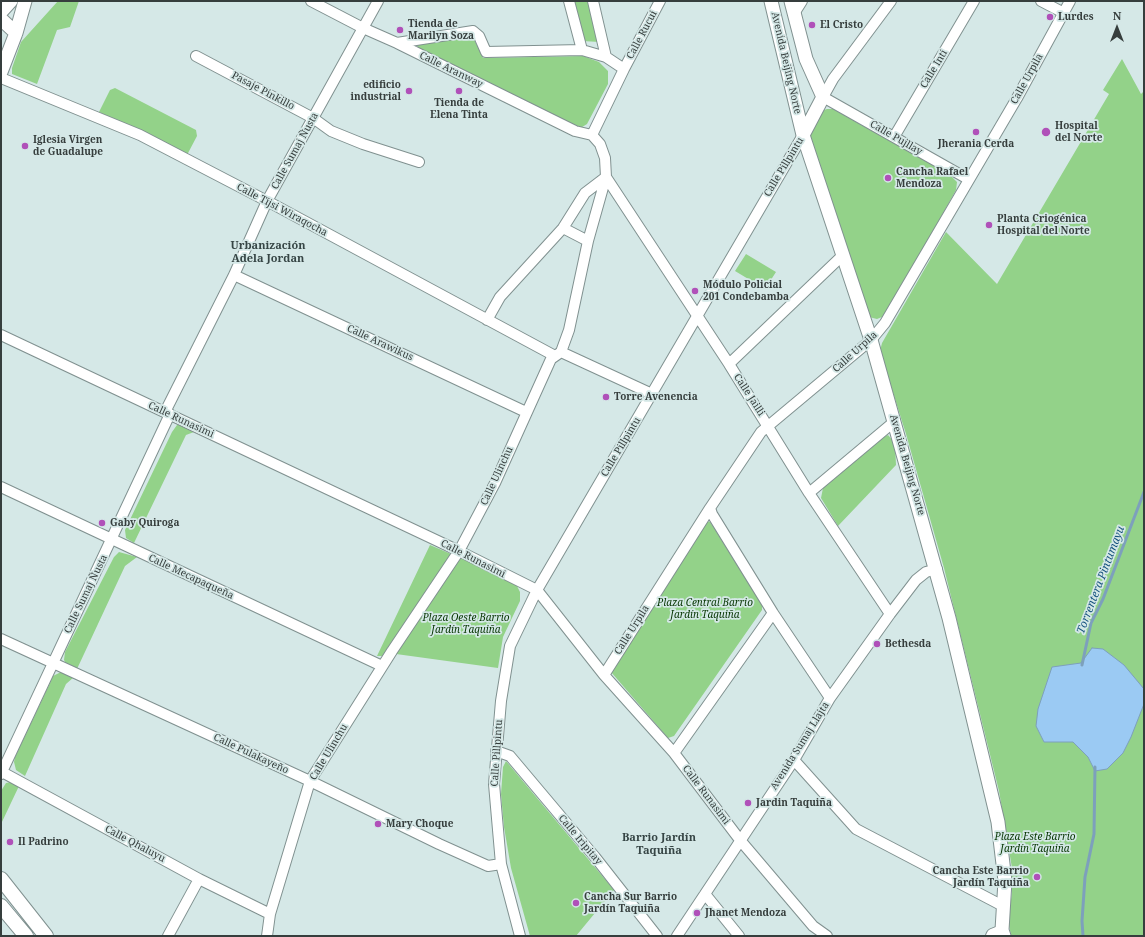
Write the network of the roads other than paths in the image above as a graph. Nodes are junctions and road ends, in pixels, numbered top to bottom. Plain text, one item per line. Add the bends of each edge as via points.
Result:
1 (12, 1) edge
2 (25, 1) edge
3 (311, 1) edge
4 (378, 1) edge
5 (569, 1) edge
6 (593, 1) edge
7 (660, 1) edge
8 (772, 1) edge
9 (802, 1) edge
10 (890, 1) edge
11 (974, 1) edge
12 (1041, 1) edge
13 (1070, 1) edge
14 (793, 6) edge
15 (1, 12) edge
16 (1064, 13) junction
17 (1, 19) edge
18 (362, 28) junction
19 (16, 33) junction
20 (396, 43) junction
21 (1, 46) edge
22 (582, 50) junction
23 (196, 56) dead end
24 (606, 57) junction
25 (624, 69) junction
26 (1, 72) edge
27 (1, 78) edge
28 (823, 97) junction
29 (314, 118) junction
30 (592, 135) junction
31 (803, 135) junction
32 (894, 137) junction
33 (418, 162) dead end
34 (606, 178) junction
35 (968, 179) junction
36 (267, 201) junction
37 (563, 228) junction
38 (588, 241) junction
39 (843, 255) junction
40 (234, 275) junction
41 (697, 316) junction
42 (487, 320) junction
43 (1, 335) edge
44 (871, 340) junction
45 (558, 354) junction
46 (728, 364) junction
47 (652, 394) junction
48 (526, 412) junction
49 (168, 413) junction
50 (895, 421) junction
51 (768, 426) junction
52 (1, 487) edge
53 (809, 493) junction
54 (710, 508) junction
55 (112, 540) junction
56 (460, 551) junction
57 (937, 569) junction
58 (537, 590) junction
59 (773, 613) junction
60 (890, 614) junction
61 (1, 639) edge
62 (52, 663) junction
63 (382, 666) junction
64 (604, 675) junction
65 (830, 698) junction
66 (496, 751) junction
67 (674, 753) junction
68 (794, 760) junction
69 (1, 773) edge
70 (310, 781) junction
71 (740, 840) junction
72 (501, 864) junction
73 (1, 879) edge
74 (199, 879) junction
75 (705, 894) junction
76 (1, 906) edge
77 (1003, 906) junction
78 (270, 914) junction
79 (999, 934) edge
80 (26, 936) edge
81 (46, 936) edge
82 (168, 936) edge
83 (267, 936) edge
84 (520, 936) edge
85 (657, 936) edge
86 (677, 936) edge
87 (739, 936) edge
88 (826, 936) edge

1 - 15 street
2 - 19 street
3 - 18 street, Calle Aranway
4 - 18 street, Calle Sumaj Ñusta
5 - 22 street
6 - 24 street
7 - 25 street, Calle Rucui
8 - 31 street, Avenida Beijing Norte
9 - 14 street
10 - 28 street, Calle Pillpintu via 833,79
11 - 32 street, Calle Inti
12 - 16 street
13 - 16 street, Calle Urpila
14 - 28 street, Avenida Beijing Norte via 806,59
16 - 35 street, Calle Urpila
17 - 19 street
18 - 20 street, Calle Aranway
18 - 29 street, Calle Sumaj Ñusta
19 - 21 street
19 - 26 street
20 - 22 street via 473,31 479,36 486,52
20 - 30 street, Calle Aranway via 575,131
22 - 24 street
23 - 29 street, Pasaje Pinkillo
24 - 25 street
25 - 30 street
27 - 36 street, Calle Tijsi Wiraqocha via 140,135
28 - 31 street, Calle Pillpintu
28 - 32 street, Calle Pujllay
29 - 33 street, Pasaje Pinkillo via 331,131
29 - 36 street, Calle Sumaj Ñusta
30 - 34 street, Calle Ulinchu via 600,144 605,158
31 - 39 street, Avenida Beijing Norte
31 - 41 street, Calle Pillpintu
32 - 35 street, Calle Pujllay
34 - 37 street via 585,193
34 - 38 street, Calle Ulinchu
34 - 41 street, Calle Jailli
35 - 44 street, Calle Urpila via 885,323
36 - 40 street, Calle Sumaj Ñusta
36 - 42 street, Calle Tijsi Wiraqocha
37 - 38 street
37 - 42 street via 500,297
38 - 45 street, Calle Ulinchu via 572,317
39 - 44 street, Avenida Beijing Norte
39 - 46 street
40 - 48 street, Calle Arawikus
40 - 49 street, Calle Sumaj Ñusta
41 - 46 street, Calle Jailli
41 - 47 street, Calle Pillpintu
42 - 45 street, Calle Tijsi Wiraqocha
43 - 49 street, Calle Runasimi
44 - 50 street, Avenida Beijing Norte
44 - 51 street, Calle Urpila
45 - 47 street, Calle Tijsi Wiraqocha
45 - 48 street, Calle Ulinchu via 551,359
46 - 51 street, Calle Jailli
47 - 58 street, Calle Pillpintu
48 - 56 street, Calle Ulinchu via 492,489
49 - 55 street, Calle Sumaj Ñusta
49 - 56 street, Calle Runasimi
50 - 53 street
50 - 57 street, Avenida Beijing Norte
51 - 53 street, Calle Jailli
51 - 54 street, Calle Urpila via 761,432
52 - 55 street, Calle Mecapaqueña
53 - 60 street, Calle Jailli
54 - 59 street
54 - 64 street, Calle Urpila
55 - 62 street, Calle Sumaj Ñusta
55 - 63 street, Calle Mecapaqueña
56 - 58 street, Calle Runasimi
56 - 63 street, Calle Ulinchu
57 - 60 street, Avenida Sumaj Llajta via 926,572 916,580
57 - 77 street, Avenida Beijing Norte via 998,822 1005,881
58 - 64 street, Calle Runasimi
58 - 66 street, Calle Pillpintu via 510,646
59 - 65 street
59 - 67 street
60 - 65 street, Avenida Sumaj Llajta
61 - 62 street, Calle Pulakayeño
62 - 69 street, Calle Sumaj Ñusta
62 - 70 street, Calle Pulakayeño
63 - 70 street, Calle Ulinchu
64 - 67 street, Calle Runasimi
65 - 68 street, Avenida Sumaj Llajta
66 - 72 street, Calle Pillpintu via 494,784
66 - 85 street, Calle Iripitay via 510,756
67 - 71 street, Calle Runasimi
68 - 71 street, Avenida Sumaj Llajta
68 - 77 street via 856,829
69 - 74 street, Calle Qhaluyu
70 - 72 street, Calle Pulakayeño via 488,866
70 - 78 street, Calle Ulinchu
71 - 75 street, Avenida Sumaj Llajta
71 - 88 street, Calle Runasimi via 813,926
72 - 84 street, Calle Pillpintu
73 - 81 main road
74 - 78 street, Calle Qhaluyu
74 - 82 street
75 - 86 street, Avenida Sumaj Llajta
75 - 87 street
76 - 80 main road
77 - 79 street, Avenida Beijing Norte
78 - 83 street, Calle Ulinchu

